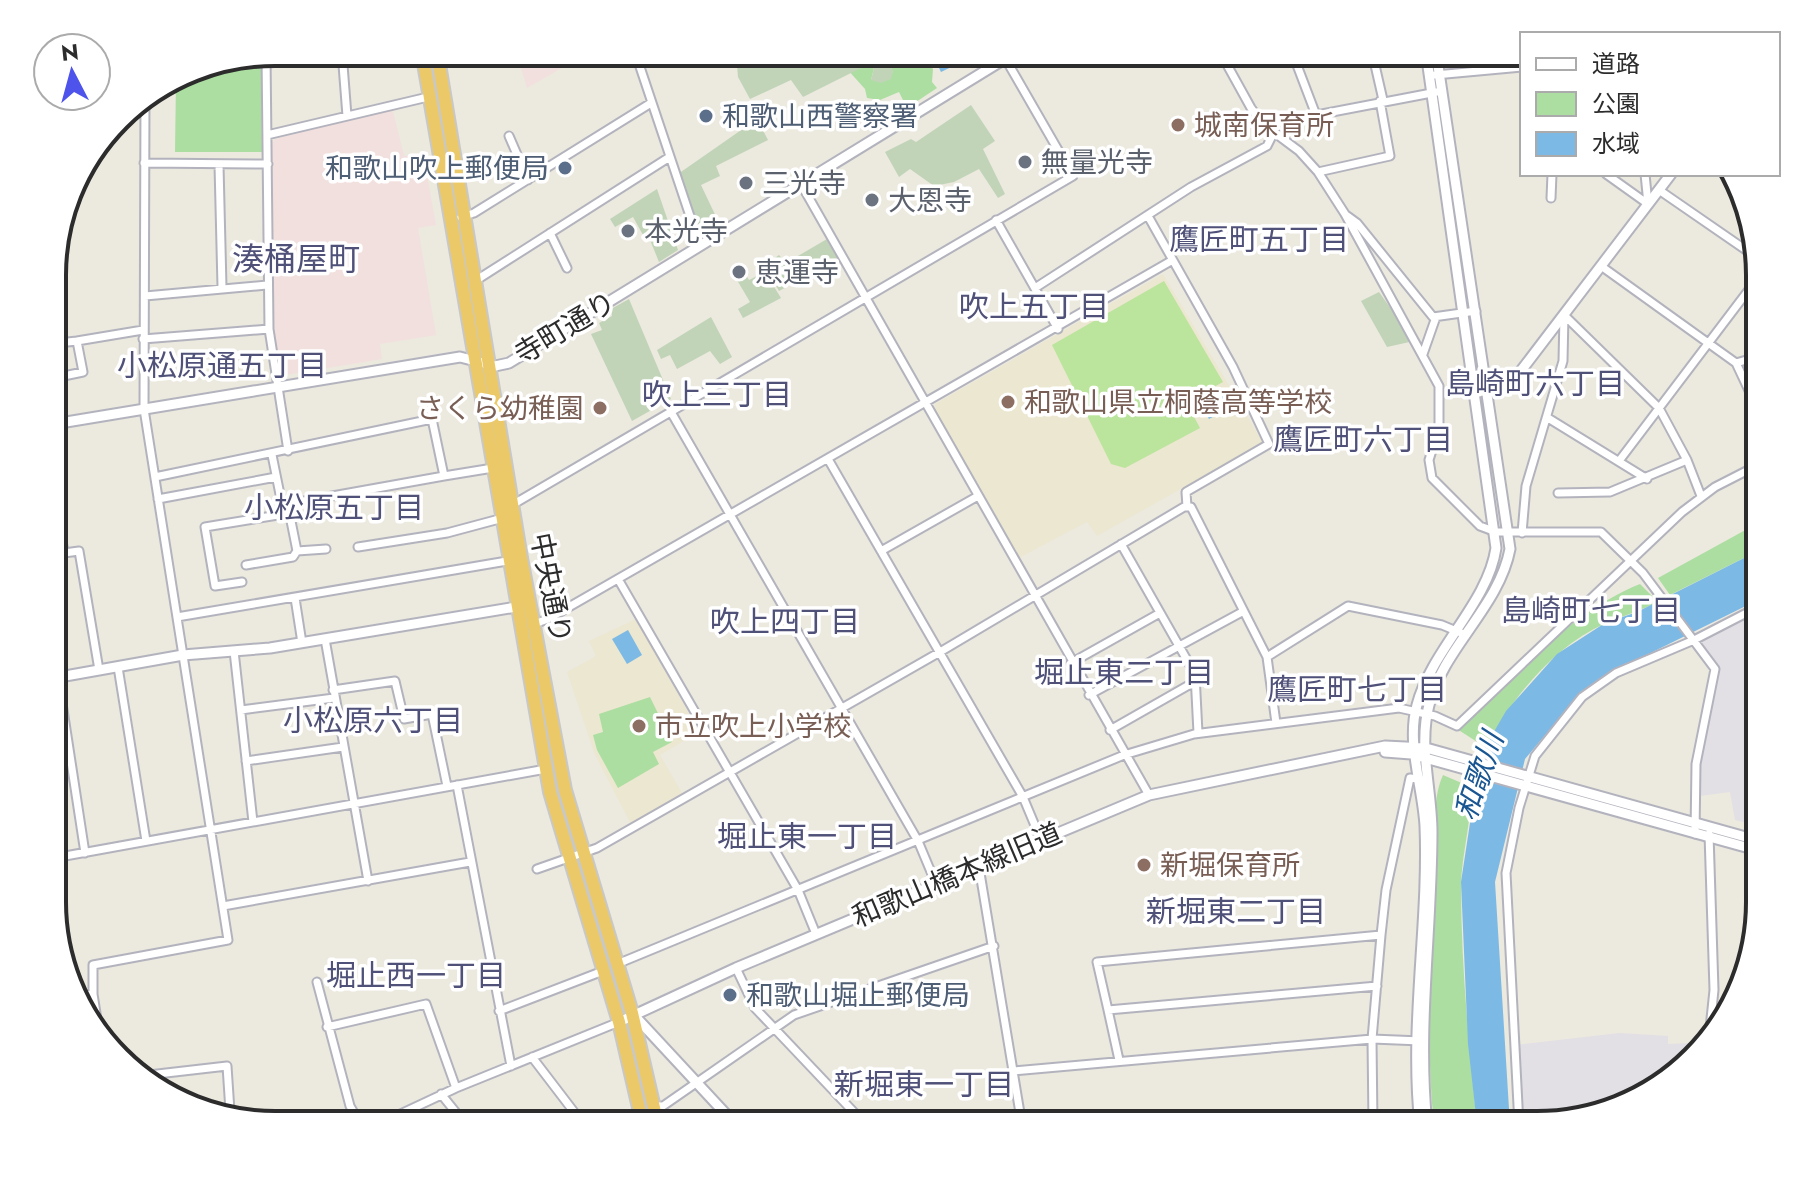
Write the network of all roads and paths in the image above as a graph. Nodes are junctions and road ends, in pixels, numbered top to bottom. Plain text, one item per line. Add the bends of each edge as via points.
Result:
1 (343, 66) edge
2 (424, 66) edge
3 (439, 66) edge
4 (639, 66) edge
5 (992, 66) edge
6 (1010, 66) edge
7 (1229, 66) edge
8 (1297, 66) edge
9 (1375, 66) edge
10 (1431, 66) edge
11 (1435, 66) edge
12 (266, 67) edge
13 (1520, 67) edge
14 (1434, 75) junction
15 (1437, 92) junction
16 (428, 97) junction
17 (1382, 101) junction
18 (651, 103) junction
19 (145, 112) edge
20 (1316, 115) junction
21 (347, 116) junction
22 (1267, 128) junction
23 (267, 135) junction
24 (509, 136) dead end
25 (668, 158) junction
26 (144, 163) junction
27 (268, 164) junction
28 (219, 165) junction
29 (1318, 172) junction
30 (1552, 176) edge
31 (1609, 176) edge
32 (1645, 176) edge
33 (1670, 176) edge
34 (528, 180) junction
35 (801, 184) junction
36 (1659, 190) junction
37 (1551, 198) dead end
38 (1648, 204) junction
39 (1345, 214) junction
40 (1148, 216) junction
41 (456, 218) junction
42 (996, 220) junction
43 (550, 233) junction
44 (700, 246) junction
45 (1744, 249) edge
46 (1171, 261) junction
47 (1601, 266) junction
48 (567, 268) dead end
49 (468, 283) junction
50 (267, 285) junction
51 (222, 287) junction
52 (1035, 288) junction
53 (1746, 293) edge
54 (145, 296) junction
55 (866, 299) junction
56 (1476, 311) junction
57 (1463, 314) junction
58 (1564, 315) junction
59 (1436, 317) junction
60 (269, 329) junction
61 (1058, 329) junction
62 (143, 330) junction
63 (143, 339) junction
64 (77, 341) junction
65 (66, 342) edge
66 (1707, 343) junction
67 (1423, 354) junction
68 (474, 359) junction
69 (1746, 360) edge
70 (487, 362) junction
71 (1736, 363) junction
72 (66, 376) edge
73 (1746, 384) edge
74 (276, 387) junction
75 (1481, 392) junction
76 (925, 405) junction
77 (1659, 408) junction
78 (144, 409) junction
79 (671, 412) junction
80 (1548, 418) junction
81 (66, 422) edge
82 (288, 451) junction
83 (272, 455) junction
84 (828, 459) junction
85 (1687, 460) junction
86 (1619, 461) junction
87 (493, 468) junction
88 (1746, 472) edge
89 (444, 476) junction
90 (155, 477) junction
91 (276, 477) junction
92 (1647, 479) junction
93 (1558, 493) dead end
94 (978, 496) junction
95 (1701, 496) junction
96 (158, 499) junction
97 (512, 505) junction
98 (1187, 507) junction
99 (283, 509) junction
100 (730, 515) junction
101 (501, 521) junction
102 (1496, 532) junction
103 (1522, 533) junction
104 (1509, 534) junction
105 (1121, 544) junction
106 (358, 547) dead end
107 (326, 549) dead end
108 (297, 551) junction
109 (881, 551) junction
110 (66, 553) edge
111 (507, 561) junction
112 (1633, 562) junction
113 (246, 565) dead end
114 (618, 579) junction
115 (242, 582) dead end
116 (1034, 595) junction
117 (295, 598) junction
118 (516, 607) junction
119 (1242, 612) junction
120 (1160, 613) junction
121 (1746, 613) edge
122 (177, 617) junction
123 (534, 624) junction
124 (1455, 630) junction
125 (1466, 635) junction
126 (325, 639) junction
127 (1694, 640) junction
128 (302, 643) junction
129 (1178, 647) junction
130 (234, 651) junction
131 (940, 652) junction
132 (183, 655) junction
133 (1267, 657) junction
134 (1071, 663) junction
135 (118, 667) junction
136 (99, 670) junction
137 (66, 676) edge
138 (1196, 681) junction
139 (334, 694) junction
140 (1089, 695) junction
141 (842, 707) junction
142 (241, 710) junction
143 (1415, 711) junction
144 (1427, 714) junction
145 (1276, 723) junction
146 (1110, 730) junction
147 (1198, 733) junction
148 (66, 738) edge
149 (343, 747) junction
150 (1421, 752) junction
151 (1124, 755) junction
152 (246, 761) junction
153 (546, 769) junction
154 (730, 770) junction
155 (1420, 779) junction
156 (1524, 782) junction
157 (457, 785) junction
158 (447, 786) junction
159 (1149, 795) junction
160 (1023, 797) junction
161 (353, 805) junction
162 (253, 822) junction
163 (211, 829) junction
164 (1695, 829) junction
165 (1709, 833) junction
166 (1746, 839) edge
167 (1041, 840) junction
168 (146, 841) junction
169 (918, 841) junction
170 (1746, 846) edge
171 (85, 853) junction
172 (582, 853) junction
173 (66, 856) edge
174 (568, 858) junction
175 (470, 862) junction
176 (979, 867) junction
177 (537, 869) dead end
178 (368, 881) junction
179 (936, 884) junction
180 (798, 890) junction
181 (223, 906) junction
182 (816, 934) junction
183 (1381, 935) junction
184 (994, 946) junction
185 (617, 964) junction
186 (736, 968) junction
187 (603, 971) junction
188 (317, 982) dead end
189 (1377, 986) junction
190 (93, 994) junction
191 (88, 995) edge
192 (95, 1007) edge
193 (1108, 1010) junction
194 (499, 1011) junction
195 (632, 1013) junction
196 (1711, 1018) edge
197 (619, 1022) junction
198 (327, 1027) junction
199 (774, 1031) junction
200 (1372, 1039) junction
201 (1419, 1041) junction
202 (532, 1057) junction
203 (1119, 1060) junction
204 (511, 1066) junction
205 (1013, 1071) junction
206 (157, 1074) edge
207 (695, 1085) junction
208 (456, 1088) junction
209 (441, 1094) junction
210 (230, 1106) edge
211 (654, 1106) junction
212 (353, 1111) edge
213 (406, 1111) edge
214 (455, 1111) edge
215 (573, 1111) edge
216 (640, 1111) edge
217 (655, 1111) edge
218 (722, 1111) edge
219 (852, 1111) edge
220 (1020, 1111) edge
221 (1373, 1111) edge
222 (1420, 1111) edge
223 (1426, 1111) edge
224 (1518, 1111) edge

1 - 21 street
2 - 16 highway, 中央通り
3 - 41 highway, 中央通り
4 - 18 street
5 - 35 street, 寺町通り
6 - 42 street via 1073,176
7 - 22 street
8 - 20 street
9 - 17 street
10 - 14 street
11 - 14 street
12 - 23 street
13 - 14 street
14 - 15 street
15 - 17 street
15 - 56 street
15 - 57 street
16 - 21 street
16 - 41 highway, 中央通り
17 - 20 street
17 - 29 street via 1390,156
18 - 25 street
18 - 34 street
19 - 26 street
20 - 22 street
21 - 23 street
22 - 29 street
22 - 40 street via 1267,146
23 - 27 street
24 - 34 street
25 - 43 street
25 - 44 street
26 - 28 street
26 - 54 street
27 - 28 street
27 - 50 street
28 - 51 street
29 - 39 street
30 - 37 street
31 - 38 street
32 - 38 street
33 - 36 street
34 - 41 street
35 - 44 street, 寺町通り
35 - 55 street
36 - 38 street
36 - 45 street
38 - 47 street
39 - 59 street
39 - 67 street
40 - 46 street
40 - 52 street
41 - 49 highway, 中央通り
42 - 52 street
42 - 55 street
43 - 48 street
43 - 49 street
44 - 70 street, 寺町通り via 509,363
46 - 61 street
46 - 98 street via 1233,367 1269,444 1186,492
47 - 58 street
47 - 66 street
49 - 68 highway, 中央通り
49 - 70 highway, 中央通り
50 - 51 street
50 - 60 street
51 - 54 street
52 - 61 street
53 - 66 street
54 - 62 street
55 - 76 street
55 - 79 street
56 - 57 street
56 - 75 street
57 - 59 street
57 - 75 street
58 - 75 street via 1517,376
58 - 77 street
58 - 80 street via 1563,361
59 - 67 street
60 - 63 street
60 - 74 street
61 - 76 street
62 - 63 street
62 - 64 street
63 - 78 street
64 - 65 street
64 - 72 street via 83,372
66 - 71 street
66 - 77 street
67 - 102 street via 1439,386 1439,428 1429,460 1432,478 1480,526
68 - 70 street, 寺町通り
68 - 74 street, 寺町通り
68 - 87 highway, 中央通り
69 - 71 street
70 - 97 highway, 中央通り
71 - 73 street
74 - 78 street, 寺町通り
74 - 82 street
75 - 102 street
75 - 104 street
76 - 84 street
76 - 94 street
77 - 85 street
77 - 86 street
78 - 81 street, 寺町通り
78 - 90 street
79 - 97 street
79 - 100 street
80 - 86 street
80 - 103 street via 1526,486
82 - 83 street
82 - 89 street via 432,419
83 - 90 street
83 - 91 street
84 - 100 street
84 - 109 street
85 - 92 street
85 - 95 street
86 - 92 street
87 - 89 street
87 - 101 highway, 中央通り
88 - 95 street
89 - 99 street
90 - 96 street
91 - 96 street
91 - 99 street
92 - 93 street via 1610,492
94 - 109 street
94 - 116 street
95 - 112 street
96 - 122 street
97 - 101 street
97 - 123 highway, 中央通り
98 - 105 street
98 - 119 street
99 - 108 street via 290,516
99 - 115 street via 205,527 215,586
100 - 114 street
100 - 141 street
101 - 106 street
101 - 111 highway, 中央通り
102 - 104 street
102 - 124 street via 1491,570
103 - 104 street
103 - 112 street via 1601,532
104 - 125 street via 1503,575
105 - 116 street
105 - 120 street
107 - 108 street
108 - 113 street via 293,557
109 - 131 street
110 - 136 street via 79,551
111 - 117 street
111 - 118 highway, 中央通り
112 - 127 street
112 - 144 street via 1457,726
114 - 123 street
114 - 154 street
116 - 131 street
116 - 134 street
117 - 122 street
117 - 128 street
118 - 123 street
118 - 126 street
118 - 153 highway, 中央通り
119 - 129 street
119 - 133 street
120 - 129 street
120 - 134 street
121 - 127 street
122 - 132 street
123 - 172 highway, 中央通り
124 - 125 street
124 - 133 street via 1348,606
124 - 143 street via 1428,675
125 - 144 street via 1433,692
126 - 128 street
126 - 139 street
127 - 156 street via 1616,673 1582,697 1535,756
127 - 164 street via 1715,669 1696,764
128 - 130 street
129 - 138 street
129 - 140 street
130 - 132 street
130 - 142 street
131 - 141 street
131 - 160 street
132 - 135 street
132 - 163 street
133 - 145 street
134 - 140 street
135 - 136 street
135 - 168 street
136 - 137 street
138 - 146 street
138 - 147 street
139 - 142 street
139 - 149 street
139 - 158 street via 395,681 404,719 432,714
140 - 146 street
141 - 154 street
141 - 169 street
142 - 152 street
143 - 144 street
143 - 145 street via 1399,708
143 - 150 street
144 - 150 street
145 - 147 street
146 - 151 street
147 - 151 street
148 - 171 street
149 - 152 street
149 - 161 street
150 - 155 street
150 - 156 street, 和歌山橋本線旧道
150 - 159 street, 和歌山橋本線旧道 via 1307,762
150 - 201 street via 1432,830
151 - 159 street
151 - 160 street
152 - 162 street
153 - 157 street
153 - 174 highway, 中央通り
154 - 172 street
154 - 180 street
155 - 183 street via 1410,778
155 - 201 street via 1425,826
156 - 164 street, 和歌山橋本線旧道
156 - 224 street via 1506,873
157 - 158 street
157 - 175 street
158 - 161 street
159 - 167 street, 和歌山橋本線旧道
160 - 167 street
160 - 169 street
161 - 162 street
161 - 178 street
162 - 163 street
163 - 168 street
163 - 181 street
164 - 165 street, 和歌山橋本線旧道
165 - 166 street, 和歌山橋本線旧道
165 - 170 street, 和歌山橋本線旧道
165 - 196 street
167 - 176 street, 和歌山橋本線旧道
168 - 171 street
169 - 179 street
169 - 180 street
171 - 173 street
172 - 174 street
172 - 185 highway, 中央通り
174 - 177 street
174 - 187 highway, 中央通り
175 - 178 street
175 - 194 street
176 - 179 street, 和歌山橋本線旧道
176 - 184 street
178 - 181 street
179 - 182 street, 和歌山橋本線旧道
180 - 182 street
180 - 185 street
181 - 190 street via 228,940 93,965
182 - 186 street, 和歌山橋本線旧道
183 - 189 street
183 - 193 street via 1097,962
184 - 199 street via 794,1015
184 - 205 street
185 - 195 highway, 中央通り
186 - 195 street, 和歌山橋本線旧道
186 - 199 street via 755,1008
187 - 194 street
187 - 197 highway, 中央通り
188 - 198 street
189 - 193 street
189 - 200 street
190 - 191 street
190 - 192 street
193 - 203 street
194 - 204 street
195 - 197 street, 和歌山橋本線旧道
195 - 207 street
195 - 211 highway, 中央通り
197 - 202 street
197 - 216 highway, 中央通り
198 - 208 street via 426,1004
198 - 212 street
199 - 207 street
199 - 219 street
200 - 201 street
200 - 203 street
200 - 221 street
201 - 222 street
201 - 223 street
202 - 204 street
202 - 215 street
203 - 205 street
204 - 208 street
205 - 220 street
206 - 210 street via 227,1066
207 - 211 street via 663,1106
207 - 218 street
208 - 209 street
209 - 213 street
209 - 214 street
211 - 217 highway, 中央通り

